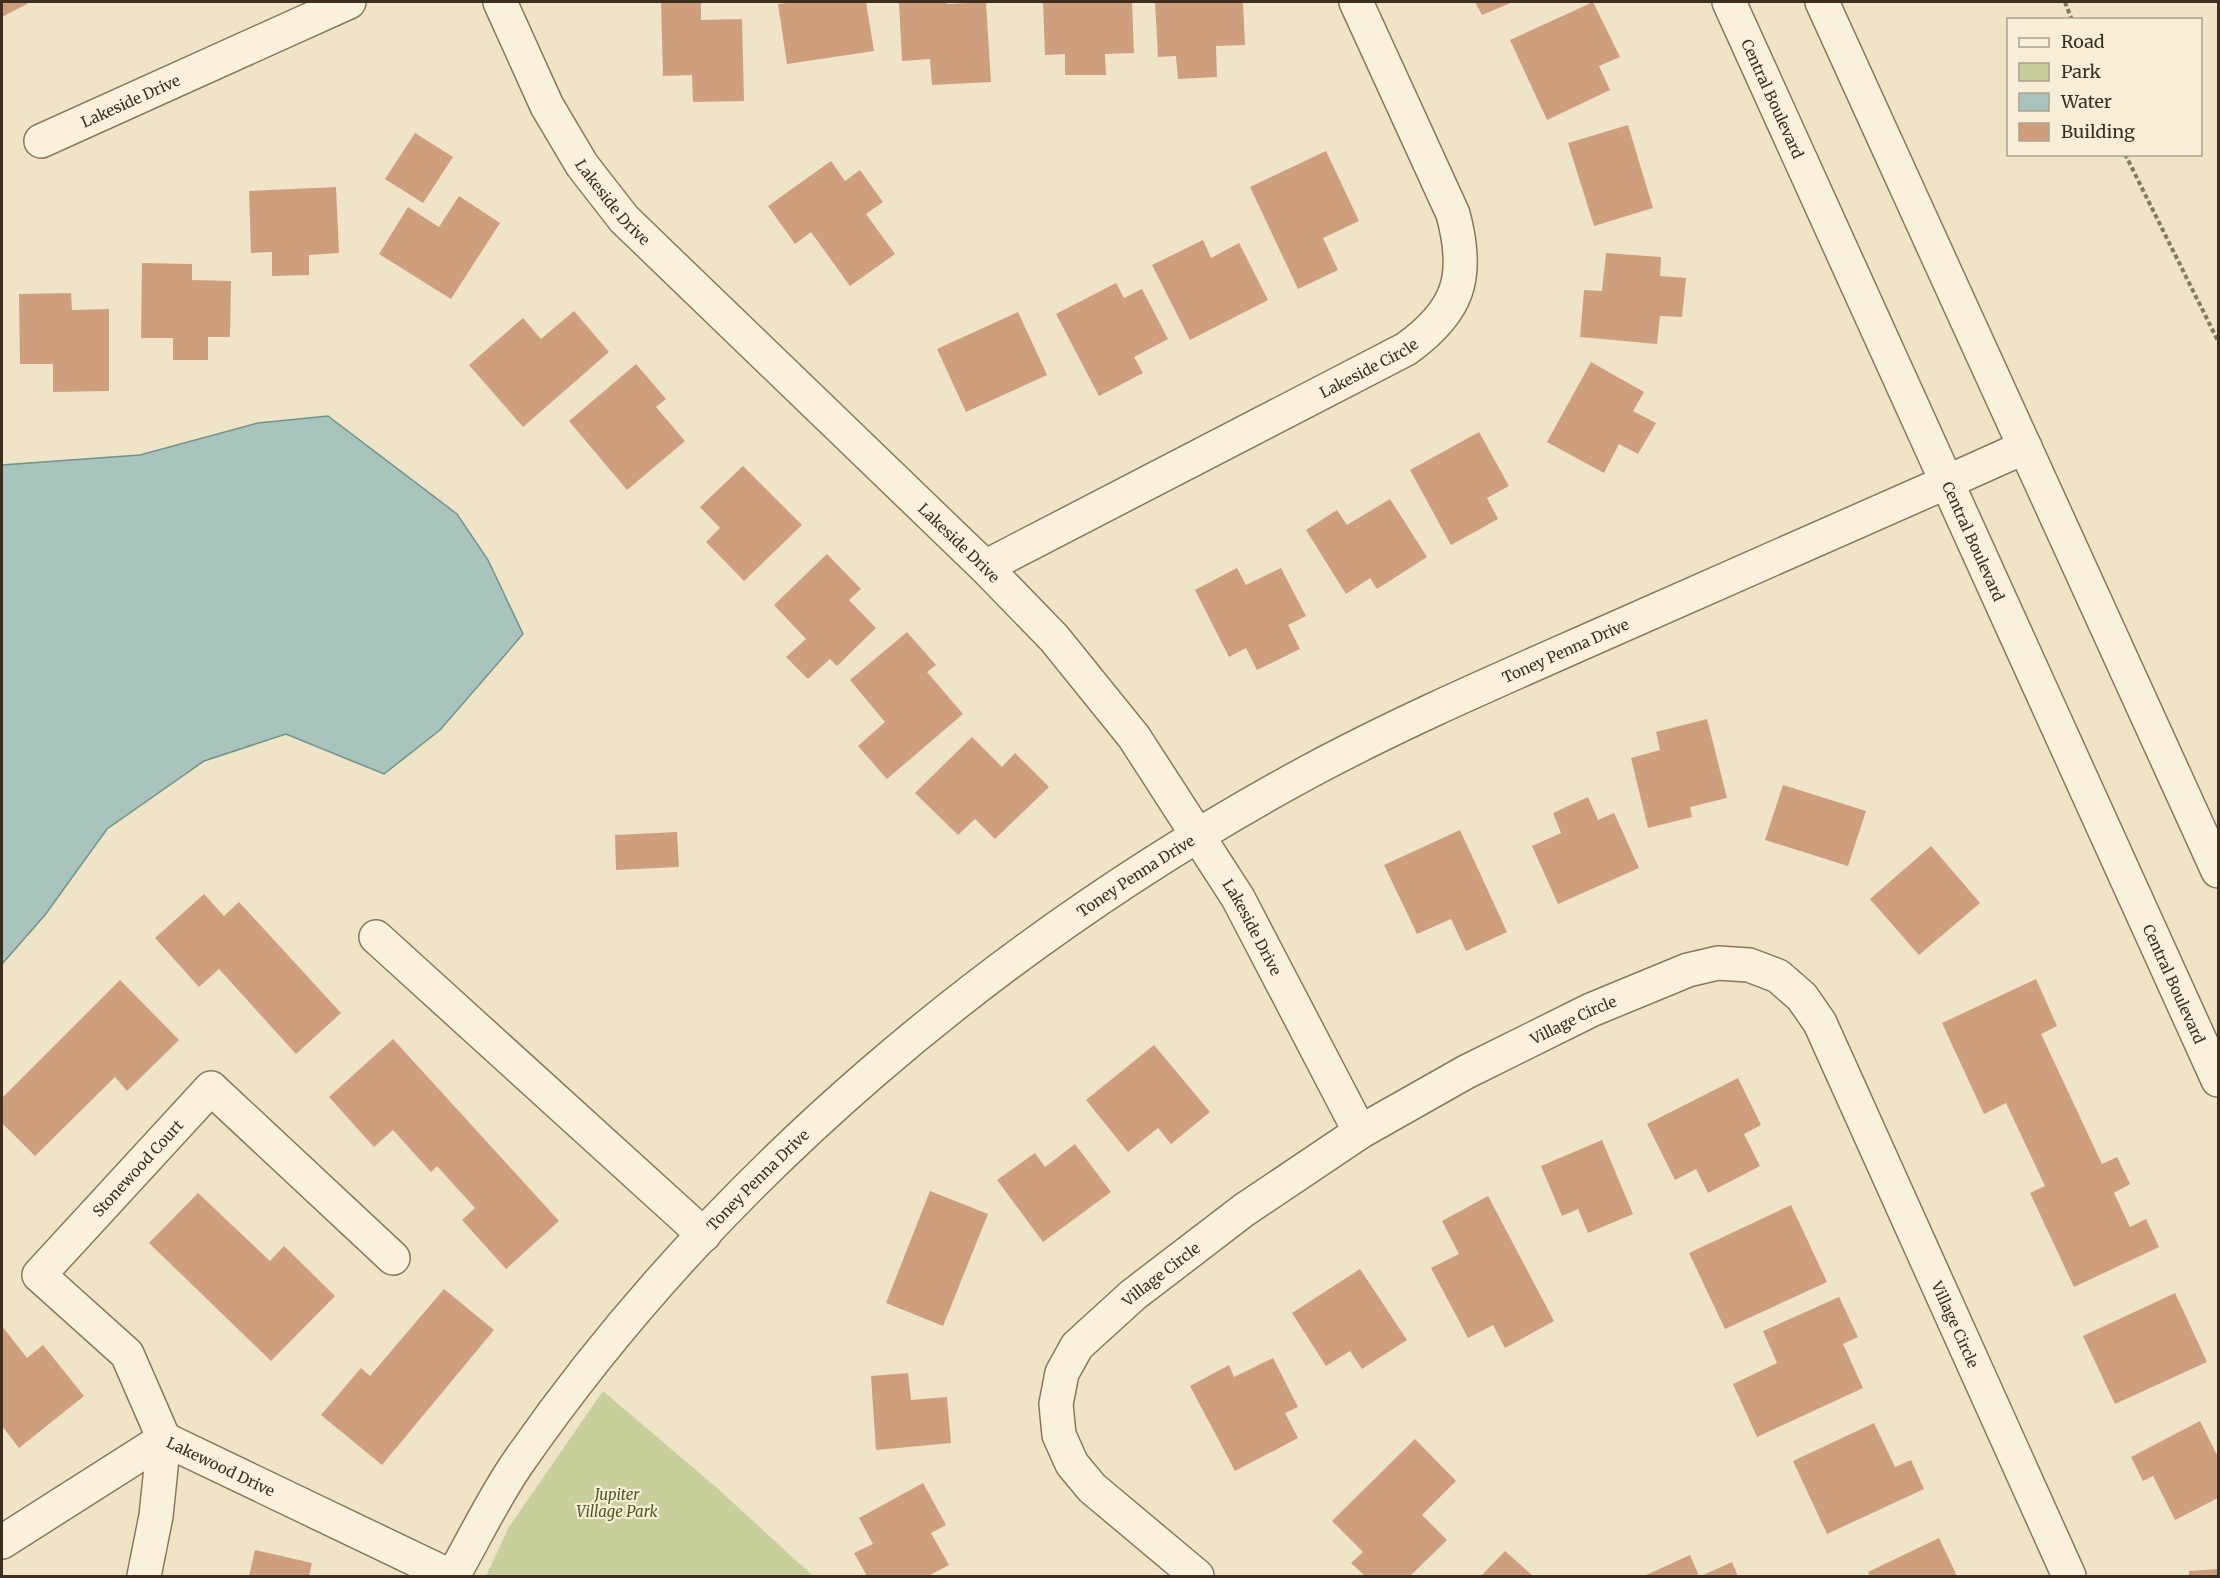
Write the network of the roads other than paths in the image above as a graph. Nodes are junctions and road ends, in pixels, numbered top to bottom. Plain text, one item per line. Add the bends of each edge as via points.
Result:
1 (349, 2) edge
2 (500, 2) edge
3 (1356, 2) edge
4 (1729, 2) edge
5 (1822, 2) edge
6 (41, 141) dead end
7 (2025, 447) junction
8 (1947, 482) junction
9 (985, 567) junction
10 (1198, 835) junction
11 (2218, 871) edge
12 (376, 937) dead end
13 (2218, 1080) edge
14 (1360, 1132) junction
15 (704, 1235) junction
16 (393, 1258) dead end
17 (164, 1439) junction
18 (2, 1542) edge
19 (144, 1576) edge
20 (451, 1576) edge
21 (1197, 1576) edge
22 (2069, 1576) edge

1 - 6 street, Lakeside Drive
2 - 9 street, Lakeside Drive via 548,106 582,165 624,219
3 - 9 street, Lakeside Circle via 1453,214 1461,244 1461,275 1450,305 1432,330 1406,349
4 - 8 street, Central Boulevard
5 - 7 street
7 - 8 street, Toney Penna Drive
7 - 11 street
8 - 10 street, Toney Penna Drive via 1447,703 1312,770
8 - 13 street, Central Boulevard
9 - 10 street, Lakeside Drive via 1054,638 1134,737
10 - 14 street, Lakeside Drive via 1238,898
10 - 15 street, Toney Penna Drive via 1102,896 980,984 864,1080
12 - 15 street
14 - 21 street, Village Circle via 1244,1210 1133,1295 1077,1346 1062,1373 1056,1404 1059,1435 1071,1464 1092,1488
14 - 22 street, Village Circle via 1466,1072 1591,1010 1688,970 1718,963 1749,965 1778,976 1802,997 1820,1023
15 - 20 street, Toney Penna Drive via 582,1374 513,1469
16 - 17 street, Stonewood Court via 211,1088 39,1275 127,1354
17 - 18 street, Lakewood Drive
17 - 19 street via 156,1516
17 - 20 street, Lakewood Drive

